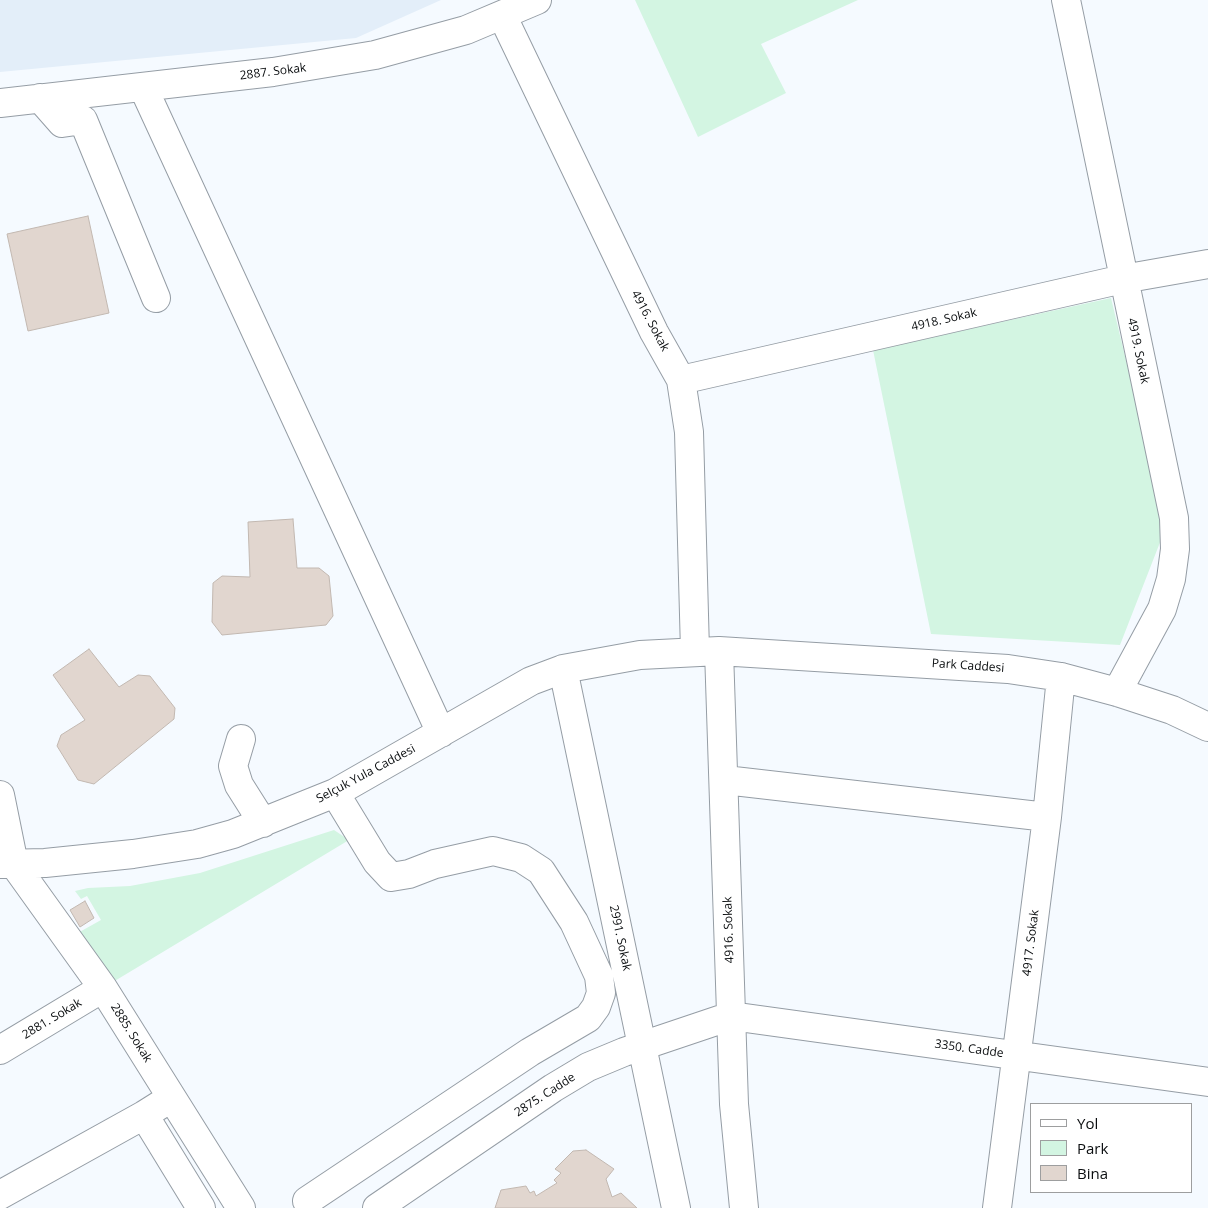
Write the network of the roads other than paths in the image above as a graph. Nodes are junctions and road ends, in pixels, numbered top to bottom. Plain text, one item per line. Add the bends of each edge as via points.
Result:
1 (537, 0) edge
2 (1066, 0) edge
3 (502, 16) junction
4 (144, 87) junction
5 (40, 98) junction
6 (0, 103) edge
7 (1208, 264) edge
8 (1123, 279) junction
9 (156, 298) dead end
10 (681, 380) junction
11 (707, 651) junction
12 (563, 669) junction
13 (1061, 677) junction
14 (1118, 692) junction
15 (1208, 727) edge
16 (441, 733) junction
17 (241, 740) dead end
18 (724, 780) junction
19 (335, 793) junction
20 (0, 795) edge
21 (1047, 817) junction
22 (263, 823) junction
23 (7, 864) edge
24 (103, 988) junction
25 (731, 1016) junction
26 (643, 1045) junction
27 (0, 1050) edge
28 (1017, 1055) junction
29 (1208, 1082) edge
30 (171, 1098) junction
31 (144, 1115) junction
32 (0, 1195) edge
33 (307, 1201) dead end
34 (201, 1208) edge
35 (241, 1208) edge
36 (377, 1208) edge
37 (676, 1208) edge
38 (744, 1208) edge
39 (997, 1208) edge

1 - 3 street, 2887. Sokak
2 - 8 street, 4919. Sokak
3 - 4 street, 2887. Sokak via 466,30 375,55 273,72
3 - 10 street, 4916. Sokak via 654,332
4 - 5 street, 2887. Sokak
4 - 16 street
5 - 6 street, 2887. Sokak
5 - 9 street via 62,123 83,120
7 - 8 street, 4918. Sokak
8 - 10 street, 4918. Sokak
8 - 14 street, 4919. Sokak via 1174,518 1175,549 1162,609
10 - 11 street, 4916. Sokak via 690,432
11 - 12 street, Selçuk Yula Caddesi via 613,658
11 - 13 street, Park Caddesi via 960,665
11 - 18 street, 4916. Sokak
12 - 16 street, Selçuk Yula Caddesi via 531,681
12 - 26 street, 2991. Sokak
13 - 14 street, Park Caddesi
13 - 21 street, 4917. Sokak
14 - 15 street, Park Caddesi via 1172,710
16 - 19 street, Selçuk Yula Caddesi
17 - 22 street via 233,766 239,785
18 - 21 street
18 - 25 street, 4916. Sokak
19 - 22 street, Selçuk Yula Caddesi
19 - 33 street via 377,862 391,877 493,851 520,858 541,871 574,922 599,976 601,993 588,1018 530,1052
20 - 23 street
21 - 28 street, 4917. Sokak
22 - 23 street, Selçuk Yula Caddesi via 233,834 170,849 67,861
23 - 24 street, 2885. Sokak
24 - 27 street, 2881. Sokak
24 - 30 street, 2885. Sokak
25 - 26 street, 2875. Cadde
25 - 28 street, 3350. Cadde
25 - 38 street, 4916. Sokak via 736,1136
26 - 36 street, 2875. Cadde via 607,1058 569,1078
26 - 37 street, 2991. Sokak
28 - 29 street, 3350. Cadde
28 - 39 street, 4917. Sokak
30 - 31 street
30 - 35 street, 2885. Sokak
31 - 32 street
31 - 34 street

